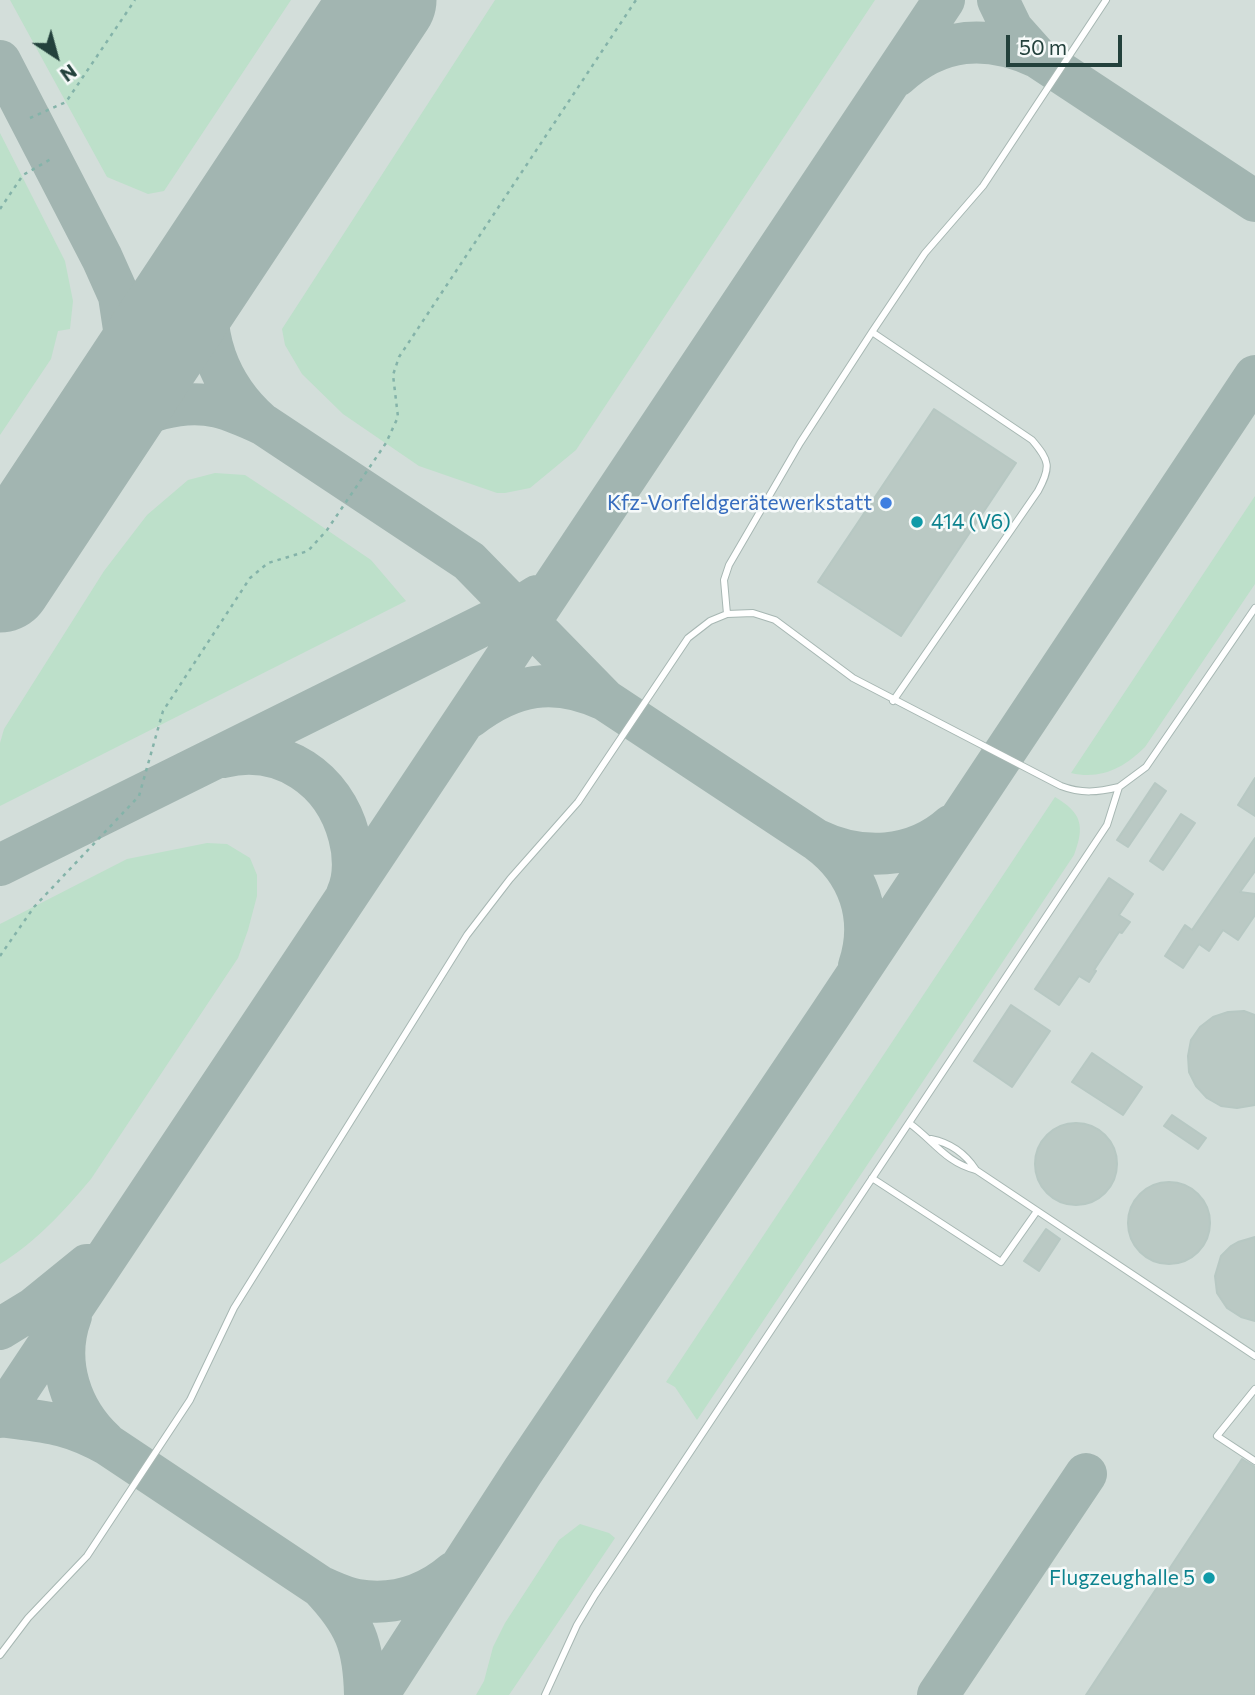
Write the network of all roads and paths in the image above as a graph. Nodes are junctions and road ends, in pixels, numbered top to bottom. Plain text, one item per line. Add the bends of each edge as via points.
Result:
1 (135, 0) edge
2 (636, 0) edge
3 (1106, 0) edge
4 (30, 118) dead end
5 (51, 159) dead end
6 (0, 209) edge
7 (872, 332) junction
8 (1255, 608) edge
9 (727, 614) junction
10 (894, 701) junction
11 (1119, 787) junction
12 (0, 956) edge
13 (909, 1123) junction
14 (930, 1138) junction
15 (976, 1170) junction
16 (872, 1178) junction
17 (1037, 1211) junction
18 (1255, 1356) edge
19 (1255, 1390) edge
20 (1255, 1461) edge
21 (0, 1655) edge
22 (545, 1695) edge

1 - 4 path via 66,102
2 - 12 path via 399,357 393,374 398,416 386,443 308,551 268,563 250,578 163,711 139,796 34,907
3 - 7 lane via 983,186 925,253
5 - 6 path via 23,175
7 - 9 lane via 729,565 724,580
7 - 10 lane via 1032,440 1047,464 1038,491
8 - 11 lane via 1146,767
9 - 10 lane via 753,613 775,620 835,667
9 - 21 lane via 688,638 578,802 510,878 467,935 234,1308 190,1400 87,1556
10 - 11 lane via 1061,786 1082,792
11 - 13 lane via 1107,825
13 - 14 lane
13 - 16 lane
14 - 15 lane via 968,1157
14 - 15 lane via 938,1151 961,1167
15 - 17 lane
16 - 17 lane via 1001,1262
16 - 22 lane via 595,1595
17 - 18 lane
19 - 20 lane via 1217,1436

